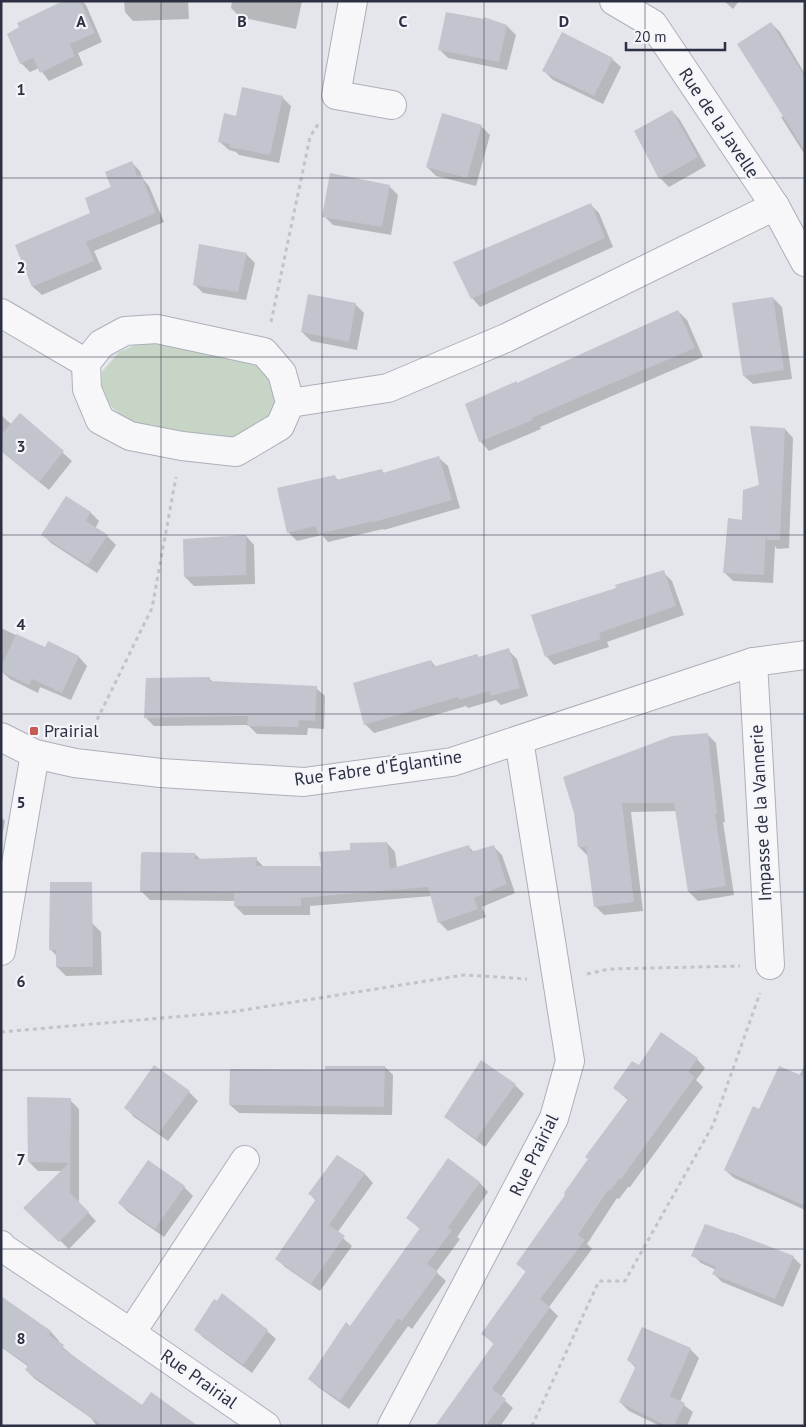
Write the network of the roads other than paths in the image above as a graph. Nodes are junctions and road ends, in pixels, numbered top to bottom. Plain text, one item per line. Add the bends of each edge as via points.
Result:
1 (353, 1) edge
2 (614, 1) edge
3 (392, 105) dead end
4 (775, 206) junction
5 (805, 262) edge
6 (1, 313) edge
7 (86, 363) junction
8 (290, 403) junction
9 (805, 655) edge
10 (752, 662) junction
11 (1, 737) edge
12 (519, 740) junction
13 (35, 754) junction
14 (1, 951) edge
15 (770, 965) road end
16 (245, 1160) dead end
17 (1, 1245) edge
18 (131, 1333) junction
19 (266, 1426) edge
20 (392, 1426) edge

1 - 3 street via 336,95
2 - 4 street, Rue de la Javelle via 653,24
4 - 5 street, Rue de la Javelle
4 - 8 street via 506,338 388,388
6 - 7 street
7 - 8 street via 101,344 125,331 157,329 264,352 282,372
7 - 8 street via 87,389 100,420 130,436 236,452 280,426
9 - 10 street, Rue Fabre d'Églantine
10 - 12 street, Rue Fabre d'Églantine
10 - 15 street, Impasse de la Vannerie
11 - 13 street, Rue Fabre d'Églantine
12 - 13 street, Rue Fabre d'Églantine via 452,762 304,782 161,773 76,764
12 - 20 street, Rue Prairial via 570,1061 554,1118
13 - 14 street
16 - 18 street
17 - 18 street, Rue Prairial
18 - 19 street, Rue Prairial

